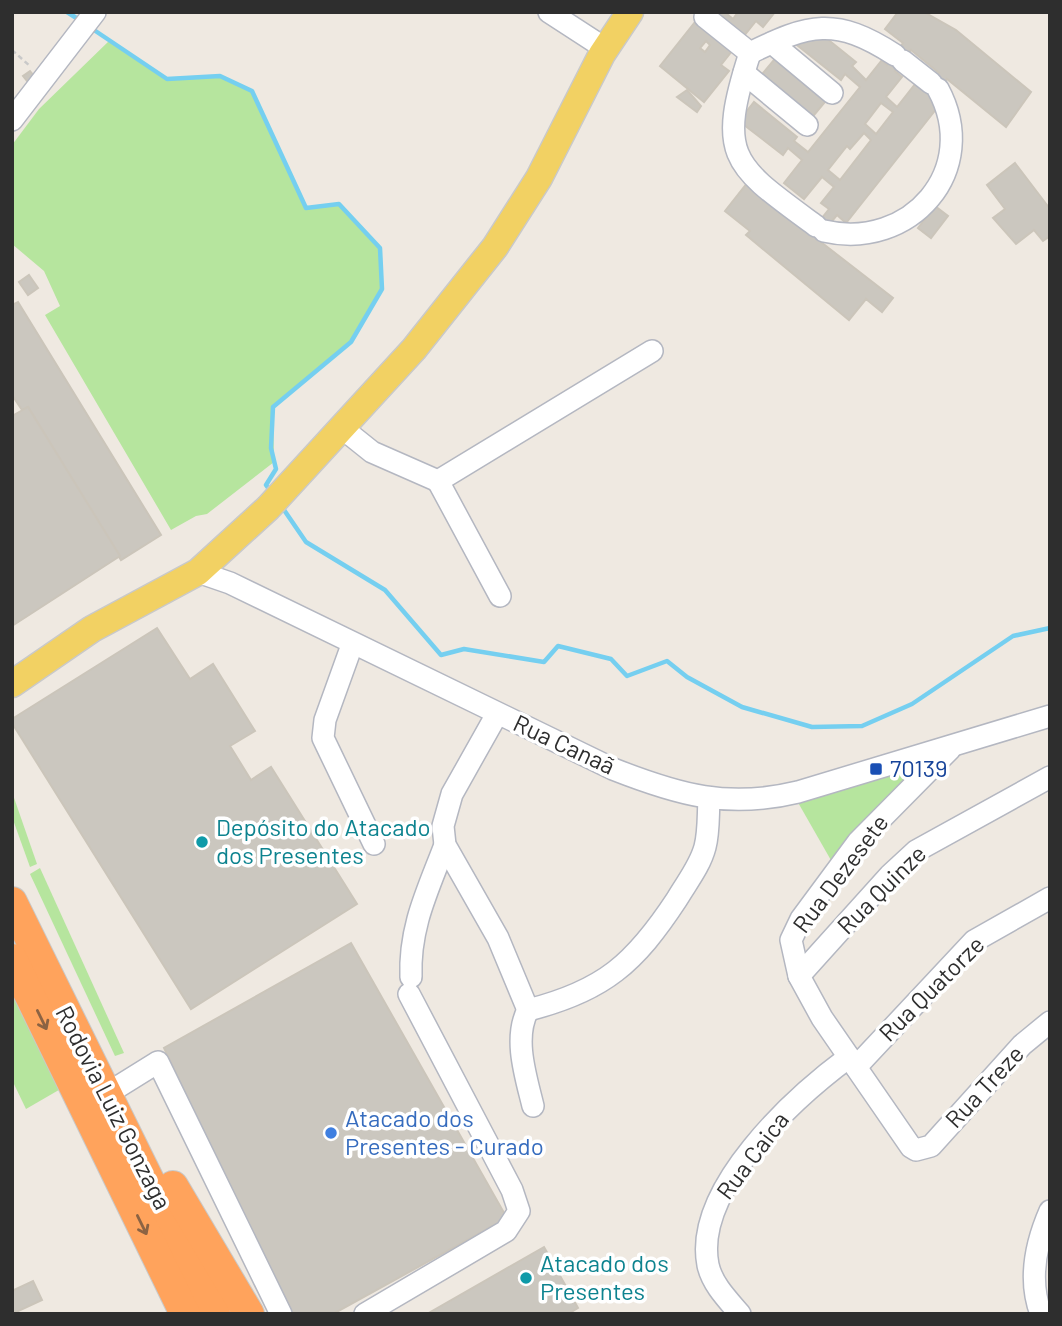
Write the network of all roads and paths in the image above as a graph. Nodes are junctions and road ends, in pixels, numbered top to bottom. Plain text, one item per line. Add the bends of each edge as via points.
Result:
1 (549, 12) edge
2 (630, 12) edge
3 (701, 14) edge
4 (89, 21) edge
5 (772, 43) junction
6 (606, 49) junction
7 (12, 50) edge
8 (747, 63) junction
9 (43, 79) junction
10 (832, 93) dead end
11 (12, 120) edge
12 (807, 125) dead end
13 (652, 351) dead end
14 (342, 428) junction
15 (438, 481) junction
16 (198, 572) junction
17 (500, 596) dead end
18 (352, 645) junction
19 (12, 684) edge
20 (497, 714) junction
21 (1050, 716) edge
22 (951, 748) junction
23 (1050, 777) edge
24 (709, 800) junction
25 (374, 844) dead end
26 (445, 845) junction
27 (12, 876) edge
28 (1050, 898) edge
29 (12, 902) edge
30 (12, 959) edge
31 (799, 976) junction
32 (51, 984) junction
33 (528, 1010) junction
34 (1050, 1022) edge
35 (853, 1062) junction
36 (93, 1067) junction
37 (113, 1090) junction
38 (533, 1106) dead end
39 (921, 1151) joint
40 (1050, 1211) edge
41 (185, 1314) edge
42 (215, 1314) edge
43 (249, 1314) edge
44 (281, 1314) edge
45 (365, 1314) edge
46 (740, 1314) edge
47 (1041, 1314) edge

1 - 6 street
2 - 6 main road
3 - 8 street
4 - 9 street
5 - 8 street
5 - 8 street via 803,29 833,28 899,58 935,86 950,121 951,145 935,191 916,213 887,230 841,235 820,228 754,180 737,151 733,122
5 - 10 street
6 - 14 main road via 539,178 495,247 414,349
7 - 9 path
8 - 12 street
9 - 11 street
13 - 15 street
14 - 15 street via 372,452
14 - 16 main road via 276,499
15 - 17 street
16 - 18 street, Rua Canaã via 230,583
16 - 19 main road via 92,629
18 - 20 street, Rua Canaã
18 - 25 street via 323,738
20 - 24 street, Rua Canaã via 613,769
20 - 26 street via 452,794 443,826
21 - 22 street, Rua Canaã
22 - 24 street, Rua Canaã via 769,799
22 - 31 street, Rua Dezesete via 858,842 801,919 791,940
23 - 31 street, Rua Quinze via 915,851
24 - 33 street via 701,859 635,956 592,986
26 - 33 street via 498,938
26 - 45 street via 414,927 410,986 519,1211 506,1231
27 - 32 highway
28 - 35 street, Rua Quatorze via 974,941
29 - 32 highway, Rodovia Luiz Gonzaga
30 -> 41 highway, Rodovia Luiz Gonzaga
31 - 35 street, Rua Dezesete
32 - 36 highway, Rodovia Luiz Gonzaga
33 - 38 street via 523,1026 524,1065
34 - 39 street, Rua Treze via 1022,1045 931,1146
35 - 39 street, Rua Dezesete via 911,1147
35 - 46 street, Rua Caica via 809,1088 785,1113 751,1152 715,1207 708,1265 722,1293
36 - 37 highway
36 - 42 highway, Rodovia Luiz Gonzaga
37 - 43 highway
37 - 44 street via 158,1062
40 - 47 street via 1035,1260 1034,1289

